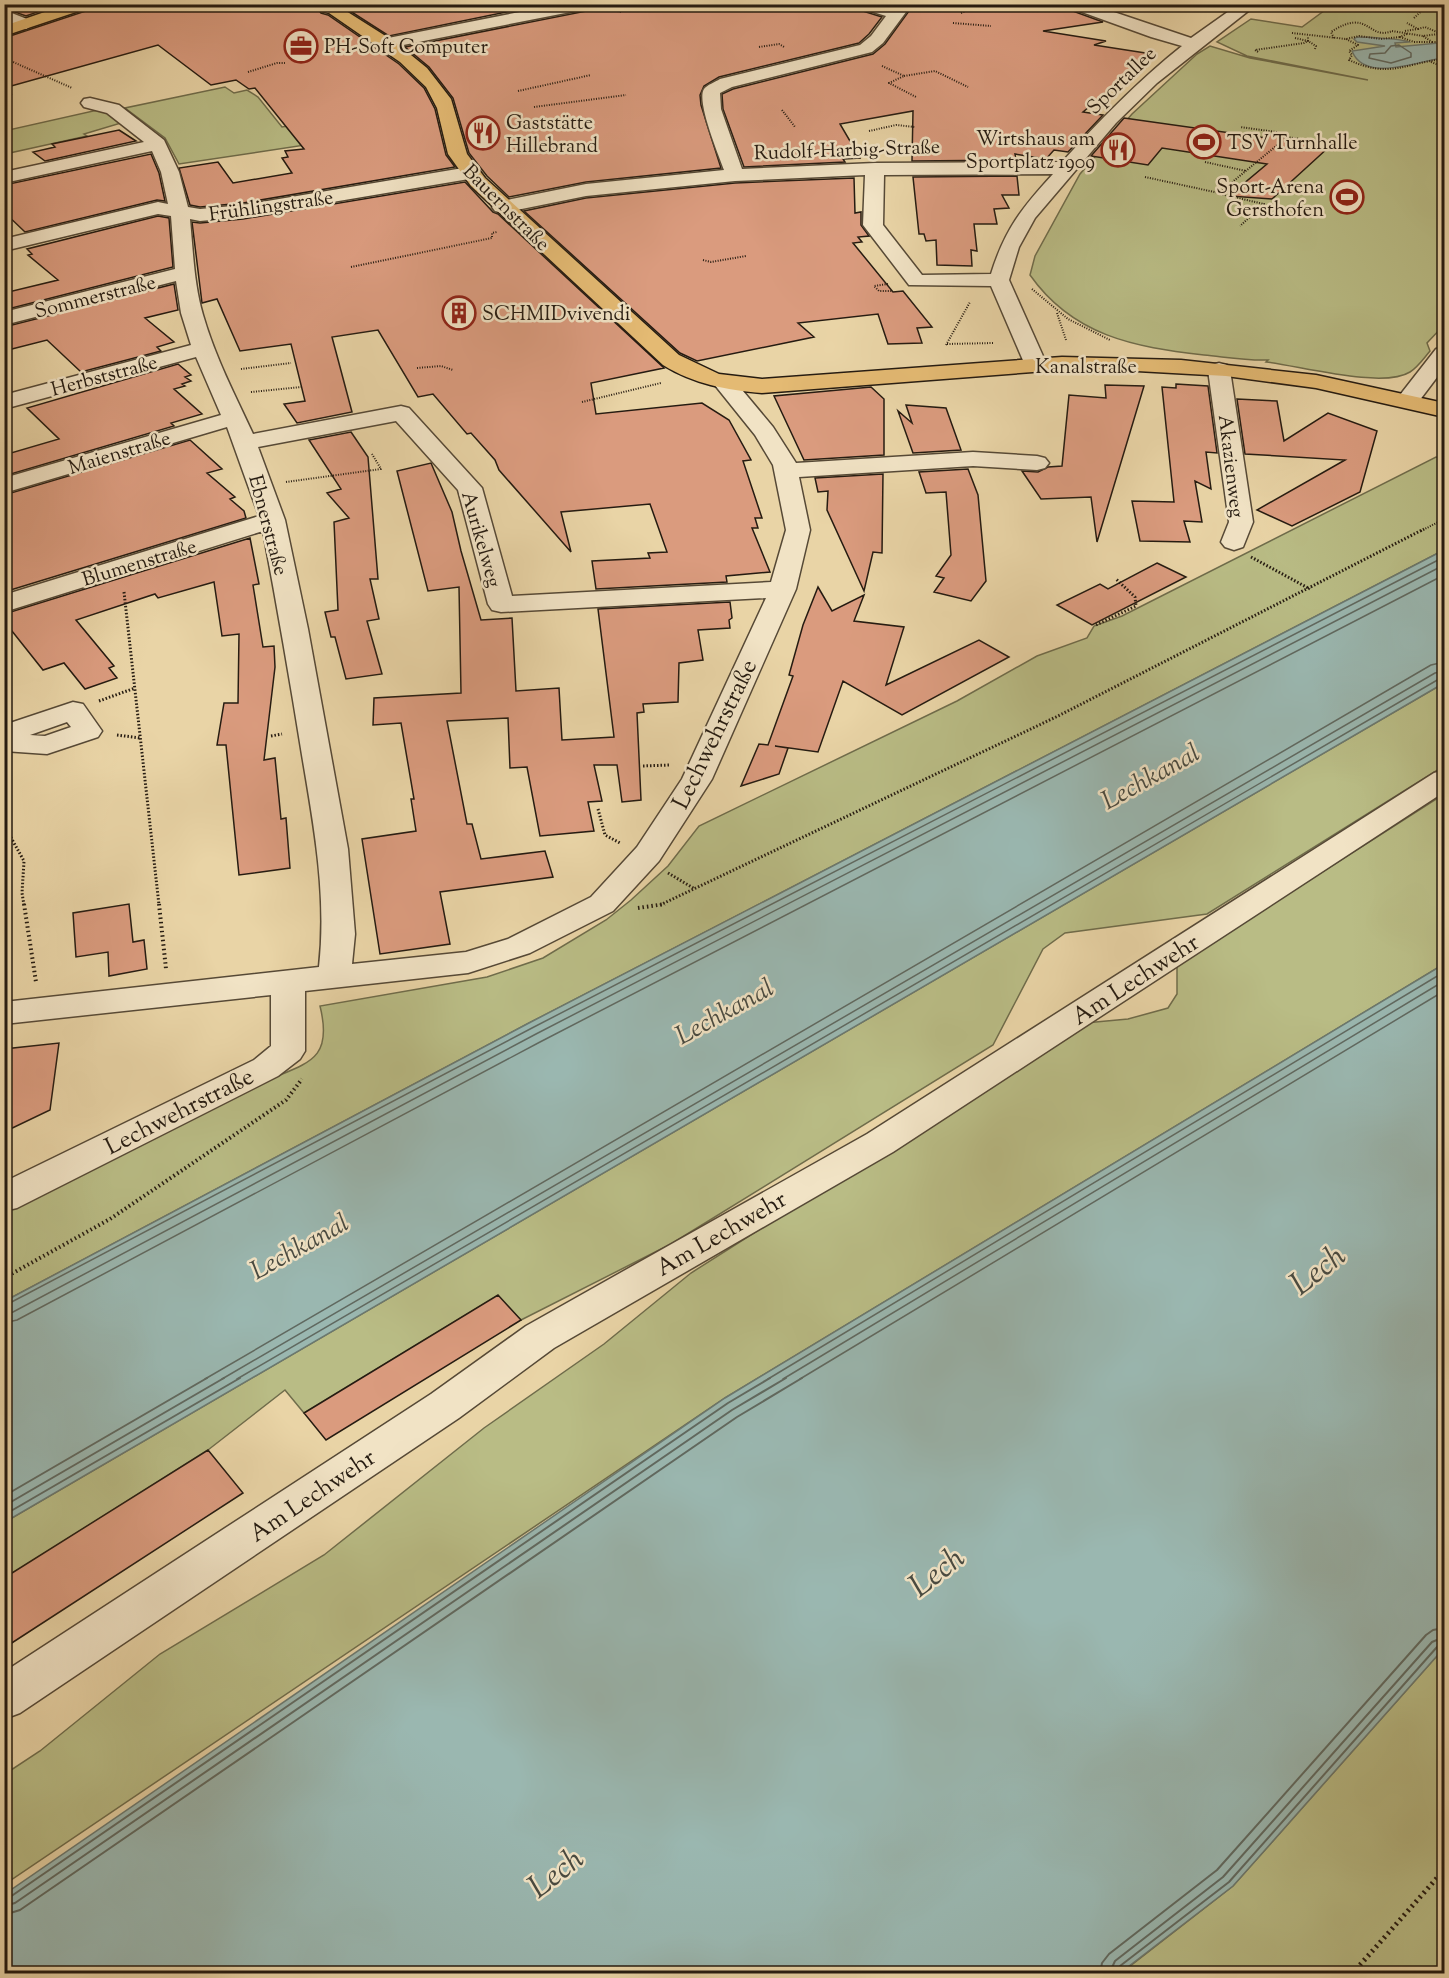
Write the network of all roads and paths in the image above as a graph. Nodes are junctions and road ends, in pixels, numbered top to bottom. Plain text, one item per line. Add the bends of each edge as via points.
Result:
1 (85, 4) edge
2 (586, 4) edge
3 (607, 4) edge
4 (862, 4) edge
5 (1074, 4) edge
6 (1429, 4) edge
7 (979, 5) edge
8 (332, 6) edge
9 (900, 9) edge
10 (1248, 11) edge
11 (621, 12) dead end
12 (961, 13) dead end
13 (4, 15) edge
14 (1414, 18) dead end
15 (952, 23) dead end
16 (1407, 23) dead end
17 (26, 24) junction
18 (991, 26) dead end
19 (1444, 28) edge
20 (1417, 29) junction
21 (1391, 30) joint
22 (4, 31) edge
23 (1401, 32) junction
24 (1292, 33) dead end
25 (1438, 33) junction
26 (1407, 34) junction
27 (1444, 35) edge
28 (1308, 36) junction
29 (1424, 36) junction
30 (1400, 37) junction
31 (1295, 38) dead end
32 (1334, 38) junction
33 (1346, 39) junction
34 (1308, 41) junction
35 (1432, 42) junction
36 (1444, 42) edge
37 (383, 44) junction
38 (1194, 44) junction
39 (1315, 49) dead end
40 (1258, 52) dead end
41 (4, 58) edge
42 (1444, 59) edge
43 (1429, 61) junction
44 (874, 62) dead end
45 (285, 63) dead end
46 (1444, 68) edge
47 (248, 72) dead end
48 (591, 75) dead end
49 (904, 76) junction
50 (968, 87) dead end
51 (518, 91) dead end
52 (4, 92) edge
53 (12, 95) dead end
54 (626, 95) dead end
55 (916, 97) dead end
56 (101, 106) joint
57 (534, 108) dead end
58 (782, 110) dead end
59 (795, 127) dead end
60 (915, 127) dead end
61 (1240, 127) dead end
62 (869, 131) dead end
63 (1287, 137) junction
64 (158, 144) junction
65 (1330, 144) dead end
66 (1205, 162) dead end
67 (876, 168) junction
68 (1069, 168) junction
69 (1247, 171) junction
70 (469, 173) junction
71 (735, 175) junction
72 (4, 177) edge
73 (1145, 177) dead end
74 (1219, 193) junction
75 (502, 207) junction
76 (180, 213) junction
77 (1240, 226) dead end
78 (530, 232) junction
79 (4, 245) edge
80 (746, 256) dead end
81 (703, 260) dead end
82 (351, 267) dead end
83 (185, 273) junction
84 (991, 280) junction
85 (1056, 312) dead end
86 (4, 319) edge
87 (1066, 341) dead end
88 (1003, 343) dead end
89 (947, 344) junction
90 (203, 348) junction
91 (1444, 354) edge
92 (291, 363) dead end
93 (1036, 365) junction
94 (417, 368) dead end
95 (685, 369) junction
96 (453, 370) dead end
97 (1219, 370) junction
98 (214, 372) junction
99 (920, 374) junction
100 (725, 384) junction
101 (301, 387) dead end
102 (1408, 399) junction
103 (4, 402) edge
104 (582, 402) dead end
105 (229, 406) junction
106 (1444, 410) edge
107 (245, 443) junction
108 (372, 454) dead end
109 (1037, 463) dead end
110 (787, 471) junction
111 (4, 486) edge
112 (261, 486) junction
113 (1444, 519) edge
114 (273, 520) junction
115 (1234, 542) joint
116 (122, 567) junction
117 (1116, 579) dead end
118 (783, 589) junction
119 (1311, 589) junction
120 (4, 604) edge
121 (1096, 626) dead end
122 (135, 688) junction
123 (73, 710) junction
124 (4, 735) edge
125 (4, 742) edge
126 (1444, 779) edge
127 (598, 809) dead end
128 (4, 825) edge
129 (648, 854) junction
130 (602, 904) junction
131 (335, 975) junction
132 (288, 982) junction
133 (168, 996) junction
134 (40, 1010) junction
135 (4, 1013) edge
136 (288, 1051) junction
137 (4, 1198) edge
138 (4, 1278) edge
139 (4, 1698) edge
140 (1444, 1870) edge
141 (1352, 1974) edge

1 - 17 main road
2 - 37 street
3 - 11 path
4 - 9 street
5 - 38 street
6 - 14 path
7 - 12 path
8 - 37 main road, Bauernstraße
9 - 71 street via 877,43 866,50 726,83 711,91 711,109
10 - 38 street, Sportallee
13 - 17 street
15 - 18 path
16 - 20 path
17 - 22 main road
19 - 25 path
20 - 23 path
20 - 25 path via 1425,27
21 - 23 path
21 - 32 path via 1377,32 1350,21 1331,32
23 - 26 path
24 - 28 path
25 - 27 path
25 - 29 path
26 - 29 path
26 - 30 path
28 - 32 path
28 - 34 path
29 - 35 path
30 - 33 path
30 - 35 path
31 - 34 path
32 - 33 path
33 - 43 path via 1358,45 1348,59 1355,63 1392,70
34 - 39 path
34 - 40 path via 1255,50
35 - 36 path
37 - 70 main road, Bauernstraße via 425,74 436,88 444,102 453,147
38 - 68 street, Sportallee via 1115,114
41 - 56 path via 114,106
42 - 43 path
43 - 46 path
44 - 49 path
45 - 47 path
48 - 51 path
49 - 50 path via 935,71
49 - 55 path via 889,83
52 - 53 path
54 - 57 path
56 - 64 street, Ebnerstraße
58 - 59 path
60 - 62 path via 896,125
61 - 63 path
63 - 65 path
63 - 69 path
64 - 72 street
64 - 76 street, Ebnerstraße
66 - 69 path
67 - 68 street, Rudolf-Harbig-Straße
67 - 71 street, Rudolf-Harbig-Straße
67 - 84 street via 873,225 916,281
68 - 84 street, Sportallee via 1026,216
69 - 74 path
70 - 75 main road, Bauernstraße
70 - 76 street, Frühlingstraße via 264,209
71 - 75 street, Rudolf-Harbig-Straße via 586,190
73 - 74 path
74 - 77 path via 1264,204
75 - 78 main road, Bauernstraße
76 - 79 street, Frühlingstraße via 158,208
76 - 83 street, Ebnerstraße
78 - 82 path via 492,233 492,238
78 - 95 main road, Bauernstraße
80 - 81 path
83 - 86 street, Sommerstraße
83 - 90 street, Ebnerstraße
84 - 89 path
84 - 93 street
85 - 87 path
88 - 89 path
89 - 99 path via 938,360
90 - 98 street, Ebnerstraße
90 - 103 street, Herbststraße
91 - 102 street
92 - 98 path
93 - 97 main road, Kanalstraße
93 - 99 main road, Kanalstraße
94 - 96 path via 441,366
95 - 100 main road, Bauernstraße
95 - 104 path via 660,383
97 - 102 main road, Kanalstraße
97 - 115 street, Akazienweg via 1241,522
98 - 105 street, Ebnerstraße
99 - 100 main road, Kanalstraße via 762,387
100 - 110 street, Lechwehrstraße via 765,432
101 - 105 path
102 - 106 main road, Kanalstraße
105 - 107 street, Ebnerstraße
105 - 111 street, Maienstraße
107 - 112 street, Ebnerstraße
107 - 118 street, Aurikelweg via 401,413 470,488 501,604
108 - 112 path via 381,469
109 - 110 street via 973,459
110 - 118 street, Lechwehrstraße via 798,530
112 - 114 street, Ebnerstraße
113 - 119 path
114 - 116 street, Blumenstraße
114 - 131 street, Ebnerstraße via 333,849 339,934
115 - 119 path, Akazienweg via 1244,553
116 - 120 street, Blumenstraße
116 - 122 path
117 - 121 path via 1135,597 1136,606
118 - 129 street, Lechwehrstraße via 697,779
119 - 130 path via 999,746 662,905 631,909
122 - 123 path
122 - 133 path
123 - 124 street
123 - 125 street via 88,731 47,745
126 - 139 street, Am Lechwehr via 879,1143 540,1337 436,1412
127 - 129 path via 605,835
128 - 134 path via 24,861 22,892
129 - 130 street, Lechwehrstraße
130 - 131 street, Lechwehrstraße via 519,946 468,962
131 - 132 street, Lechwehrstraße
132 - 133 street, Lechwehrstraße
132 - 136 street
133 - 134 street, Lechwehrstraße
134 - 135 street, Lechwehrstraße
136 - 137 street, Lechwehrstraße via 266,1068
136 - 138 path via 302,1081 286,1100 110,1219
140 - 141 path

